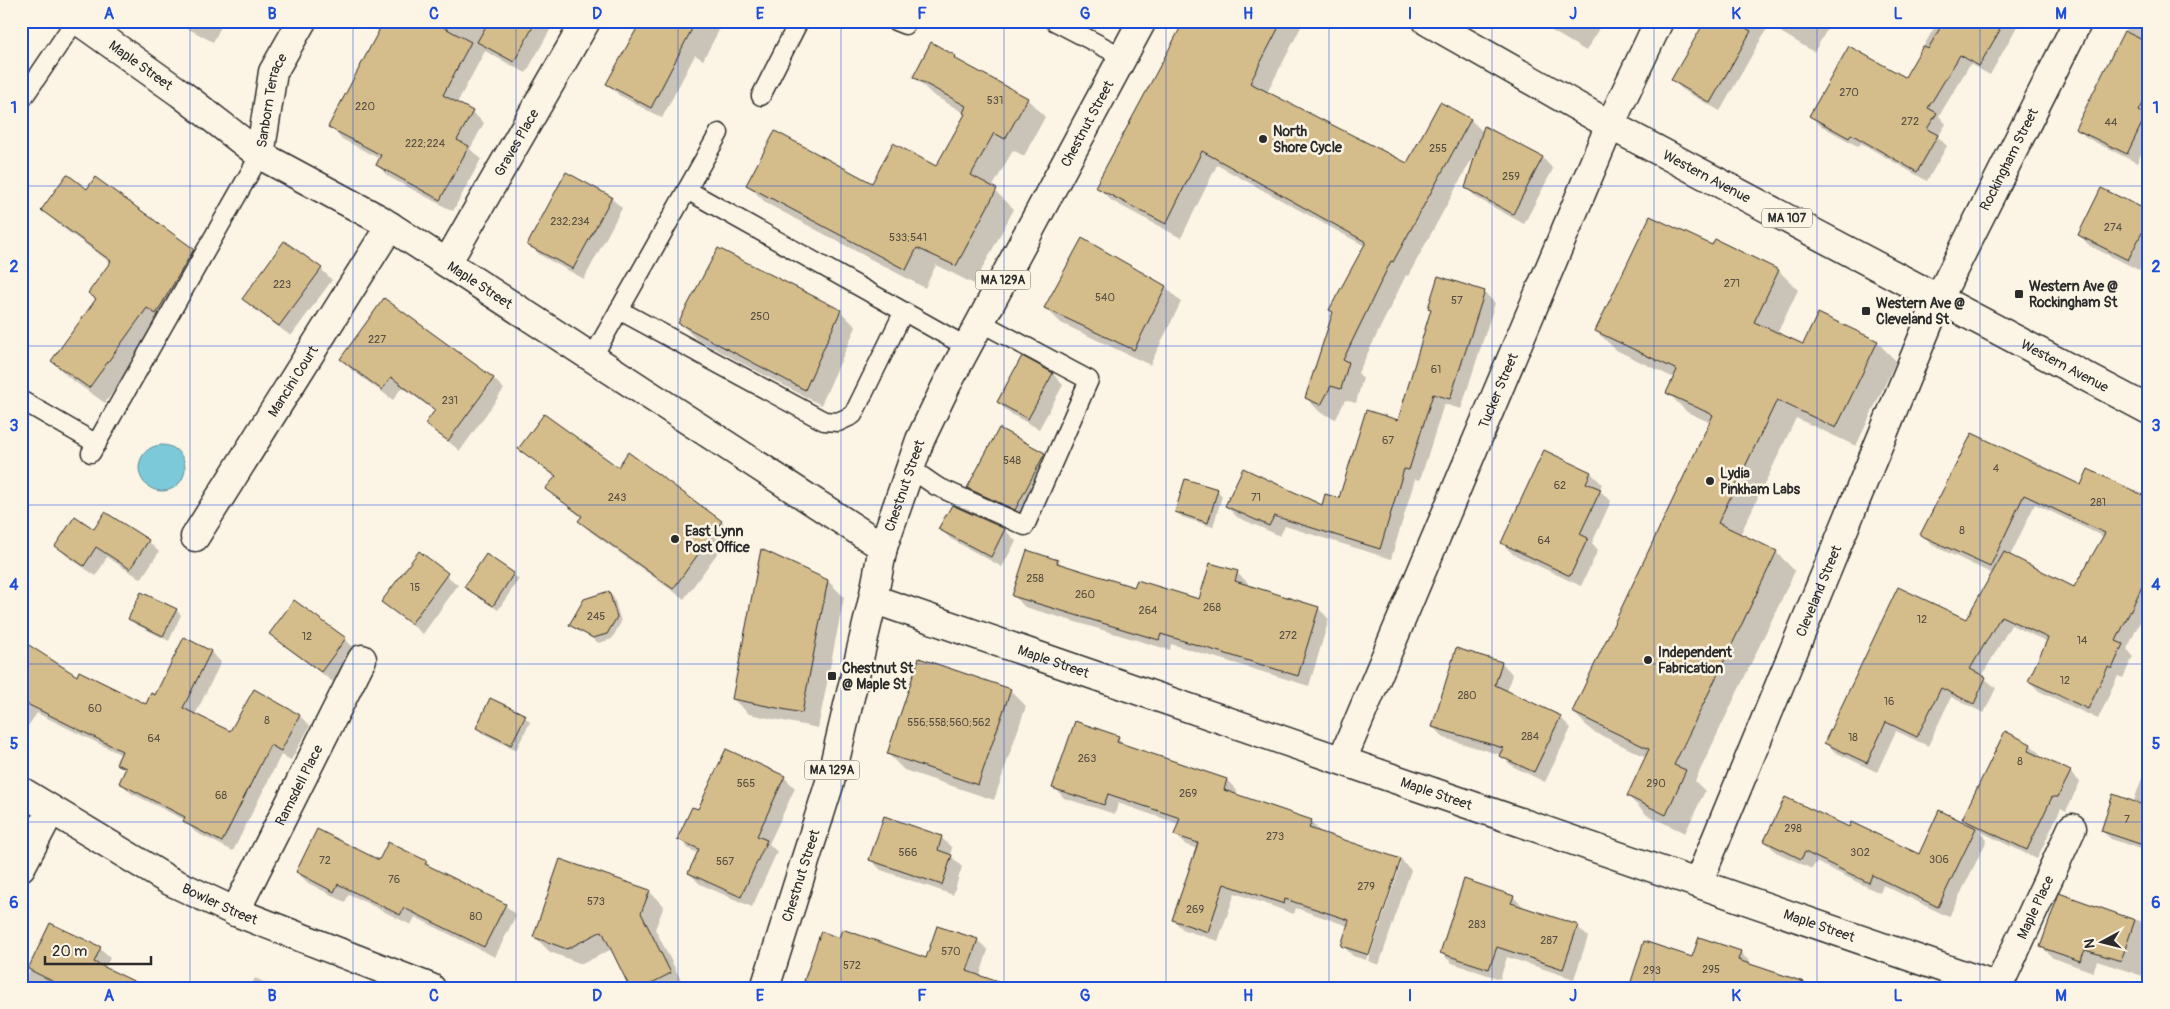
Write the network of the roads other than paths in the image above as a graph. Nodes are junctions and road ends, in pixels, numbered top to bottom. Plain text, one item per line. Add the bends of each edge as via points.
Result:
1 (75, 21) edge
2 (79, 21) edge
3 (302, 21) edge
4 (586, 21) edge
5 (799, 21) edge
6 (896, 21) edge
7 (907, 21) edge
8 (1054, 21) edge
9 (1142, 21) edge
10 (1427, 21) edge
11 (1659, 21) edge
12 (2078, 21) edge
13 (1123, 58) junction
14 (761, 96) dead end
15 (21, 101) edge
16 (1610, 125) junction
17 (718, 133) dead end
18 (260, 155) junction
19 (687, 190) junction
20 (390, 226) junction
21 (446, 263) junction
22 (1939, 298) junction
23 (619, 310) junction
24 (903, 313) junction
25 (980, 322) junction
26 (967, 347) junction
27 (592, 358) junction
28 (21, 400) edge
29 (2149, 410) edge
30 (910, 468) junction
31 (195, 537) dead end
32 (883, 548) junction
33 (874, 599) junction
34 (362, 659) dead end
35 (1342, 760) junction
36 (21, 791) edge
37 (52, 810) junction
38 (2072, 828) dead end
39 (21, 867) edge
40 (1698, 883) junction
41 (235, 912) junction
42 (2000, 987) edge
43 (431, 988) edge
44 (765, 988) edge

1 - 15 lane
2 - 18 street, Maple Street
3 - 18 street, Sanborn Terrace via 273,72
4 - 21 street, Graves Place
5 - 14 lane
6 - 7 lane via 905,25
8 - 13 lane
9 - 13 street, Chestnut Street / MA 129A
10 - 16 street, Western Avenue / MA 107
11 - 16 street, Tucker Street
12 - 22 street, Rockingham Street
13 - 25 street, Chestnut Street / MA 129A
16 - 22 street, Western Avenue / MA 107
16 - 35 street, Tucker Street
17 - 19 lane
18 - 20 street, Maple Street
18 - 28 lane via 94,449
19 - 23 lane
19 - 24 lane
20 - 21 street, Maple Street
20 - 31 street, Mancini Court
21 - 27 street, Maple Street
22 - 29 street, Western Avenue / MA 107
22 - 40 street, Cleveland Street
23 - 24 lane via 824,421 838,422 853,415
23 - 27 lane
24 - 26 lane
25 - 26 street, Chestnut Street / MA 129A
25 - 30 lane via 1089,380 1025,526 936,486
26 - 30 street, Chestnut Street / MA 129A via 920,440
27 - 32 street, Maple Street
30 - 32 street, Chestnut Street / MA 129A
32 - 33 street, Chestnut Street / MA 129A
33 - 35 street, Maple Street
33 - 44 street, Chestnut Street / MA 129A via 830,782
34 - 41 street, Ramsdell Place
35 - 40 street, Maple Street
36 - 37 street, Bowler Street
37 - 39 street
37 - 41 street, Bowler Street via 168,880
38 - 42 street, Maple Place
40 - 42 street, Maple Street
41 - 43 street, Bowler Street

